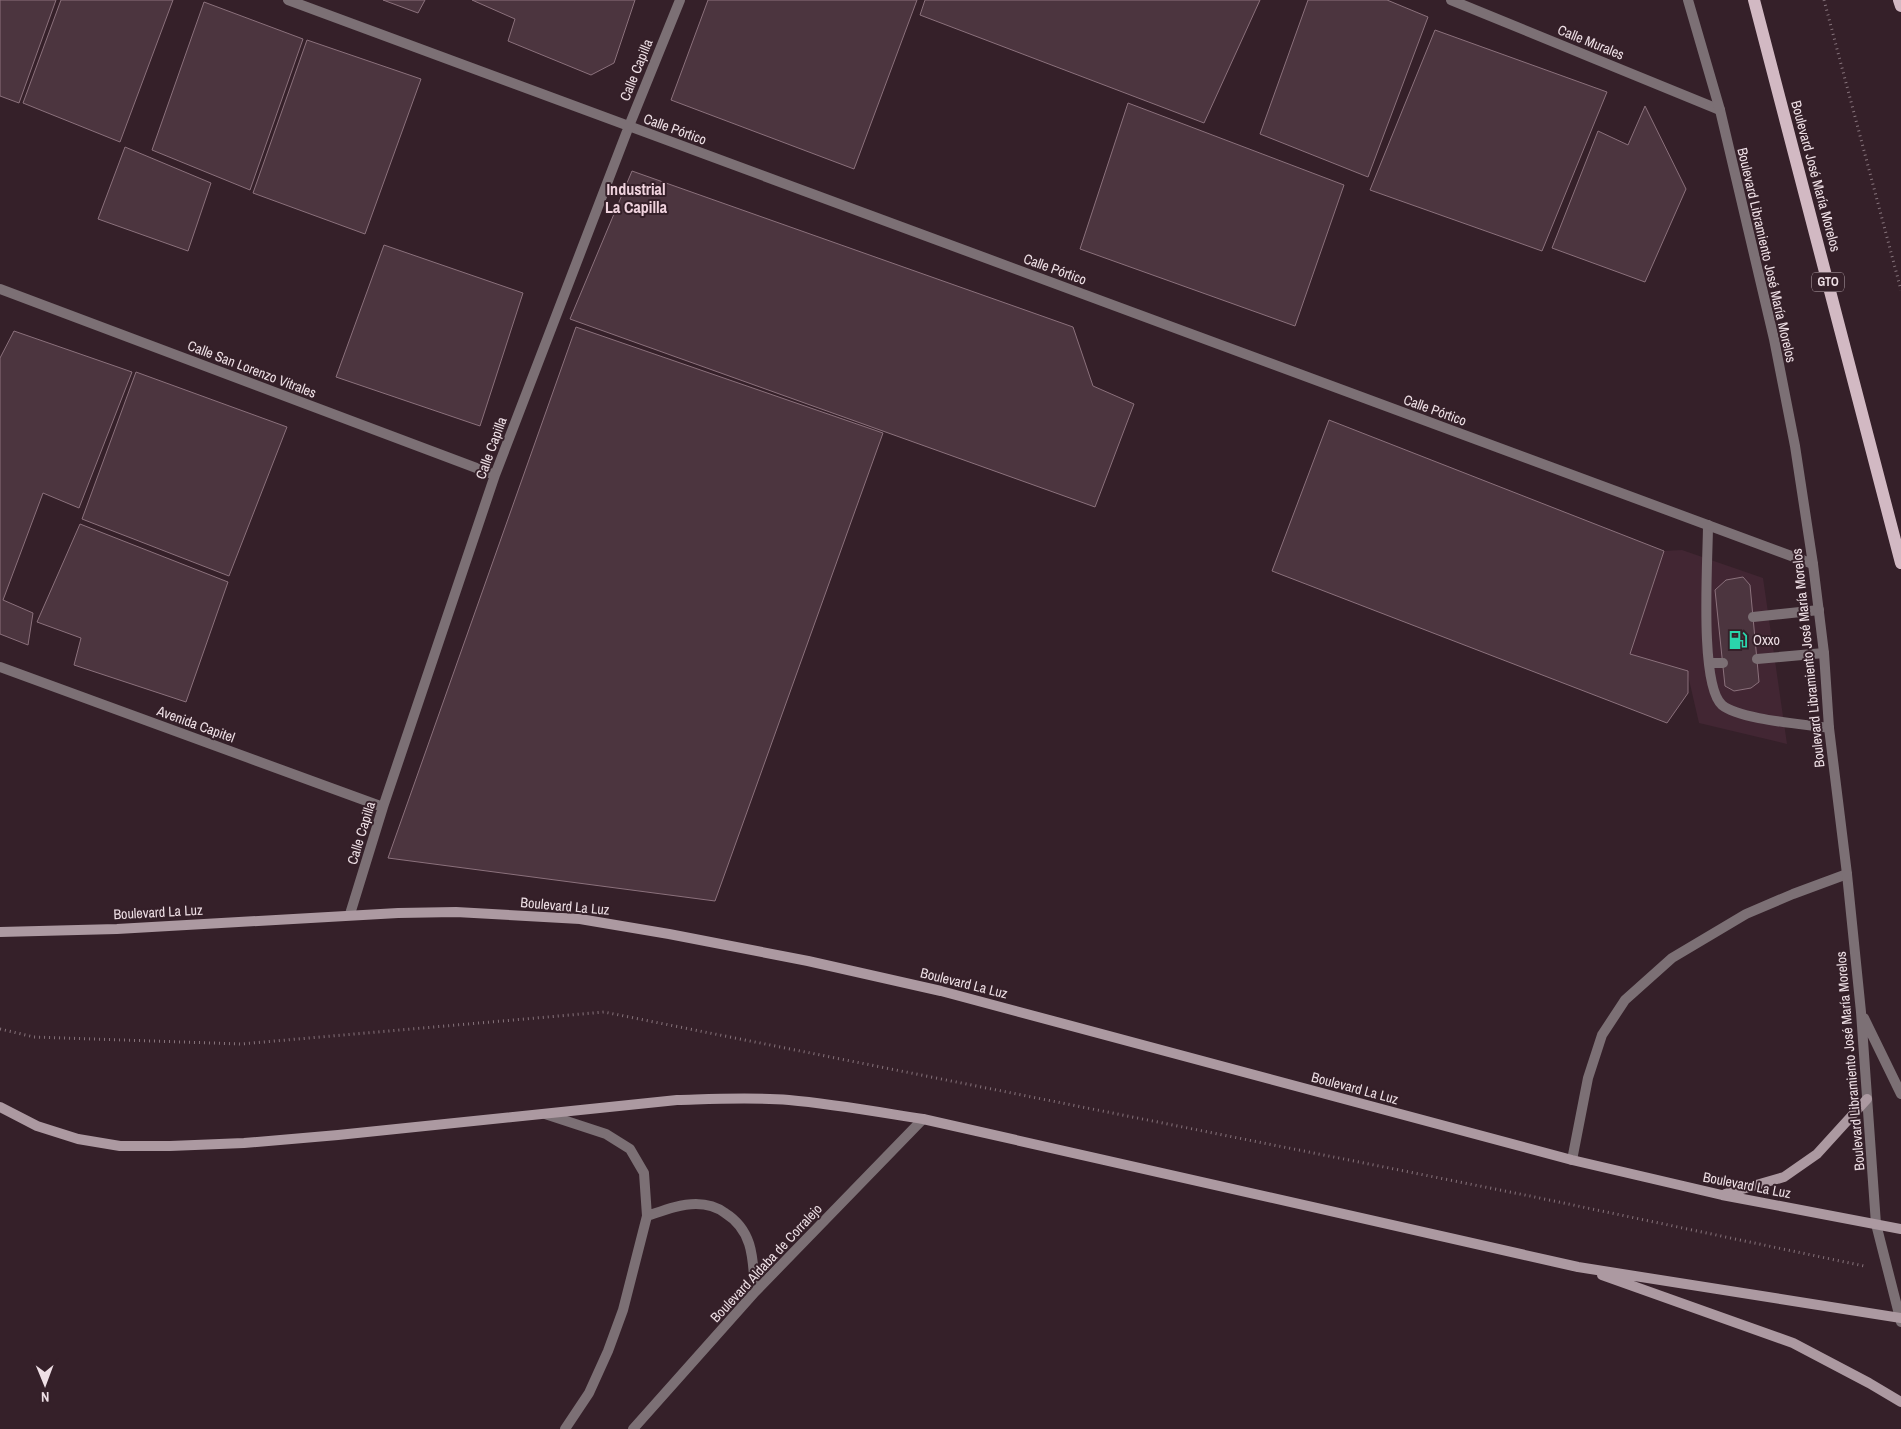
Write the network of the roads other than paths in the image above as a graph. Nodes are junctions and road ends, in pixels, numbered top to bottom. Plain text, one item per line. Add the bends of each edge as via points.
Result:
1 (288, 0) edge
2 (680, 0) edge
3 (1451, 0) edge
4 (1688, 0) edge
5 (1754, 0) edge
6 (1899, 0) edge
7 (1901, 6) edge
8 (1720, 110) junction
9 (628, 126) junction
10 (0, 289) edge
11 (495, 475) junction
12 (1708, 525) junction
13 (1813, 564) junction
14 (1901, 564) edge
15 (1819, 610) junction
16 (1753, 617) dead end
17 (1706, 620) junction
18 (1718, 620) dead end
19 (1824, 653) junction
20 (1757, 659) dead end
21 (1710, 663) junction
22 (1723, 663) dead end
23 (0, 667) edge
24 (1829, 728) junction
25 (383, 807) junction
26 (1847, 874) junction
27 (350, 914) junction
28 (0, 932) edge
29 (1861, 1012) junction
30 (1901, 1094) edge
31 (1868, 1099) junction
32 (0, 1107) edge
33 (544, 1113) junction
34 (923, 1120) junction
35 (1572, 1160) junction
36 (1722, 1195) junction
37 (647, 1216) junction
38 (1876, 1224) junction
39 (1901, 1229) edge
40 (1578, 1267) junction
41 (755, 1292) junction
42 (1900, 1319) edge
43 (1901, 1402) edge
44 (565, 1429) edge
45 (633, 1429) edge

1 - 9 street, Calle Pórtico
2 - 9 street, Calle Capilla
3 - 8 street, Calle Murales
4 - 8 street, Boulevard Libramiento José María Morelos
5 - 14 main road, Boulevard José María Morelos / GTO
6 - 7 main road
8 - 13 street, Boulevard Libramiento José María Morelos via 1774,339
9 - 11 street, Calle Capilla
9 - 12 street, Calle Pórtico
10 - 11 street, Calle San Lorenzo Vitrales
11 - 25 street, Calle Capilla
12 - 13 street, Calle Pórtico
12 - 17 street
13 - 15 street, Boulevard Libramiento José María Morelos
15 - 16 street
15 - 19 street, Boulevard Libramiento José María Morelos
17 - 18 street
17 - 21 street
19 - 20 street
19 - 24 street, Boulevard Libramiento José María Morelos
21 - 22 street
21 - 24 street via 1714,694 1722,705 1747,715
23 - 25 street, Avenida Capitel
24 - 26 street, Boulevard Libramiento José María Morelos
25 - 27 street, Calle Capilla
26 - 29 street, Boulevard Libramiento José María Morelos
26 - 35 street via 1746,914 1672,958 1625,1000 1602,1035 1588,1078
27 - 28 main road, Boulevard La Luz via 116,929
27 - 35 main road, Boulevard La Luz via 456,912 580,919 808,961 951,993
29 - 30 street
29 - 31 street, Boulevard Libramiento José María Morelos
31 - 36 main road via 1817,1154 1784,1177
31 - 38 street, Boulevard Libramiento José María Morelos
32 - 33 main road via 37,1126 120,1146 244,1143
33 - 34 main road via 724,1098 797,1101
33 - 37 street via 606,1134 630,1149 644,1173
34 - 40 main road
34 - 41 street, Boulevard Aldaba de Corralejo
35 - 36 main road, Boulevard La Luz
36 - 38 main road, Boulevard La Luz
37 - 41 street via 695,1204 718,1208 735,1219 747,1234 753,1258
37 - 44 street via 617,1326 589,1393
38 - 39 main road, Boulevard La Luz
38 - 42 street, Boulevard Libramiento José María Morelos
40 - 42 main road
40 - 43 main road via 1793,1344
41 - 45 street, Boulevard Aldaba de Corralejo

